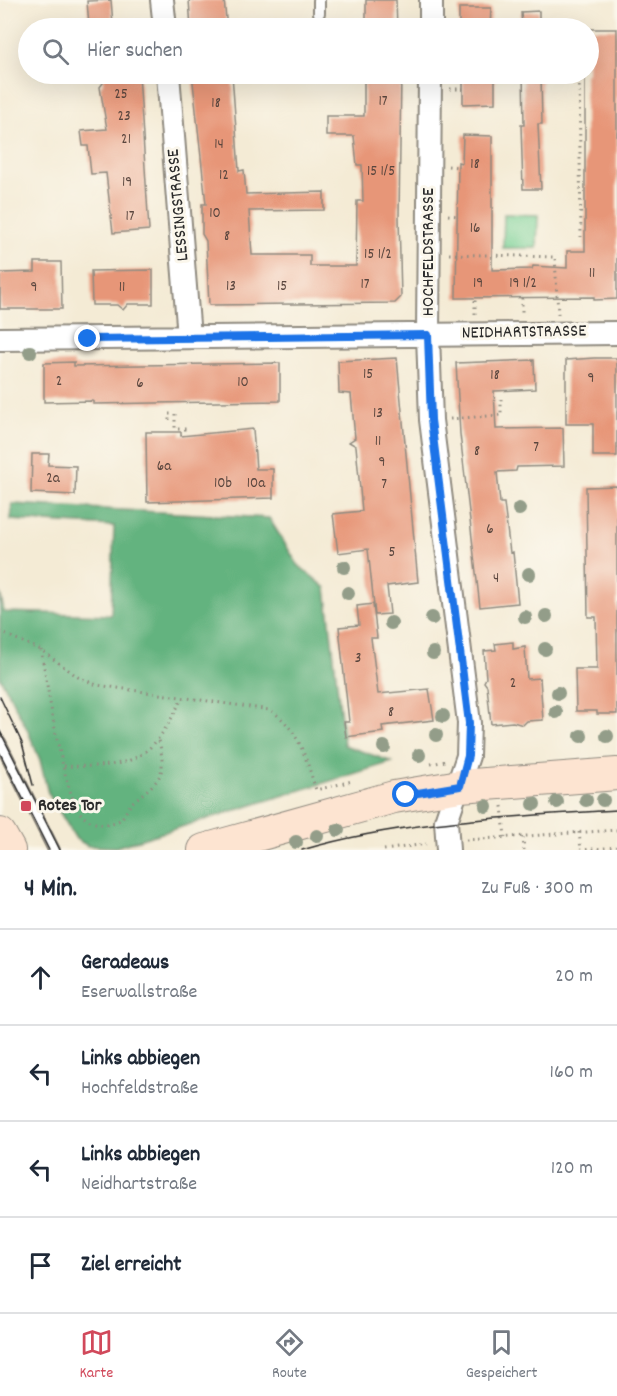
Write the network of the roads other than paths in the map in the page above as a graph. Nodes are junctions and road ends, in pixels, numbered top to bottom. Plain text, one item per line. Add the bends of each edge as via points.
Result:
1 (162, 0) edge
2 (319, 0) edge
3 (431, 0) edge
4 (319, 13) dead end
5 (164, 18) edge
6 (430, 18) edge
7 (169, 84) edge
8 (430, 84) edge
9 (617, 333) edge
10 (428, 335) junction
11 (189, 337) junction
12 (0, 339) edge
13 (0, 742) edge
14 (617, 774) edge
15 (460, 786) junction
16 (0, 834) edge
17 (447, 846) edge
18 (9, 850) edge
19 (54, 850) edge
20 (204, 850) edge

1 - 5 street
2 - 4 lane
3 - 6 street
7 - 11 street, LESSINGSTRASSE
8 - 10 street, HOCHFELDSTRASSE
9 - 10 street, NEIDHARTSTRASSE
10 - 11 street, NEIDHARTSTRASSE
10 - 15 street, HOCHFELDSTRASSE via 431,420 469,723 468,756
11 - 12 street, NEIDHARTSTRASSE
13 - 19 lane
14 - 15 main road
15 - 17 street, HOCHFELDSTRASSE via 446,821
15 - 20 main road via 394,797
16 - 18 main road

